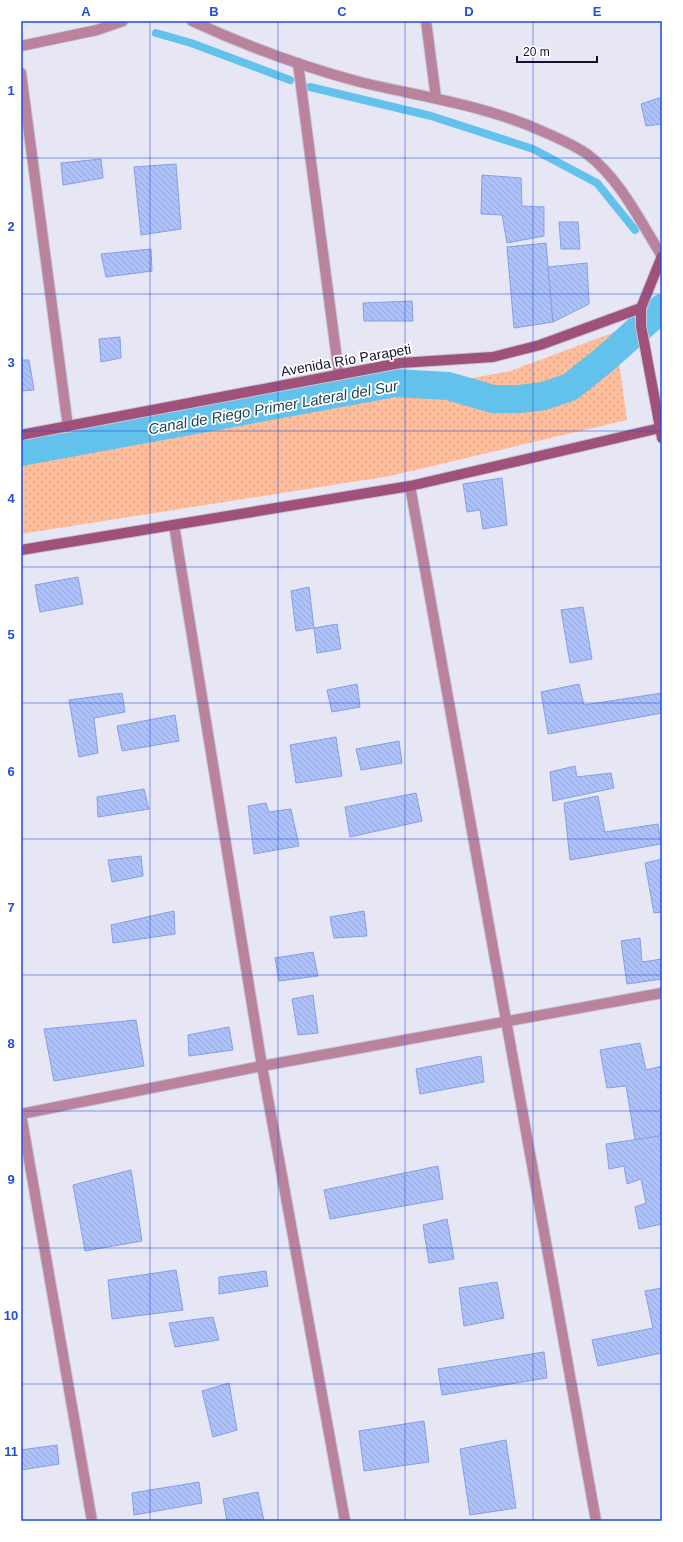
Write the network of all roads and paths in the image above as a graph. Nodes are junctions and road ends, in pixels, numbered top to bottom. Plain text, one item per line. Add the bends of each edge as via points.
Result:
1 (123, 21) edge
2 (192, 21) edge
3 (426, 21) edge
4 (21, 46) edge
5 (298, 63) junction
6 (21, 73) edge
7 (436, 98) junction
8 (662, 256) edge
9 (641, 308) junction
10 (339, 375) junction
11 (68, 427) junction
12 (661, 433) edge
13 (21, 435) edge
14 (410, 486) junction
15 (174, 525) junction
16 (21, 550) edge
17 (662, 993) edge
18 (506, 1021) junction
19 (262, 1066) junction
20 (21, 1114) edge
21 (92, 1521) edge
22 (345, 1521) edge
23 (596, 1521) edge

1 - 4 street via 97,30
2 - 5 street
3 - 7 street
5 - 7 street via 360,82
5 - 10 street
6 - 11 street
7 - 8 street via 525,123 586,154 612,177
8 - 9 main road
9 - 10 main road, Avenida Río Parapeti via 540,346 492,357 400,363
9 - 12 main road via 641,326
10 - 11 main road, Avenida Río Parapeti
11 - 13 main road, Avenida Río Parapeti
12 - 14 main road
14 - 15 main road
14 - 18 street
15 - 16 main road
15 - 19 street
17 - 18 street
18 - 19 street
18 - 23 street
19 - 20 street
19 - 22 street
20 - 21 street

